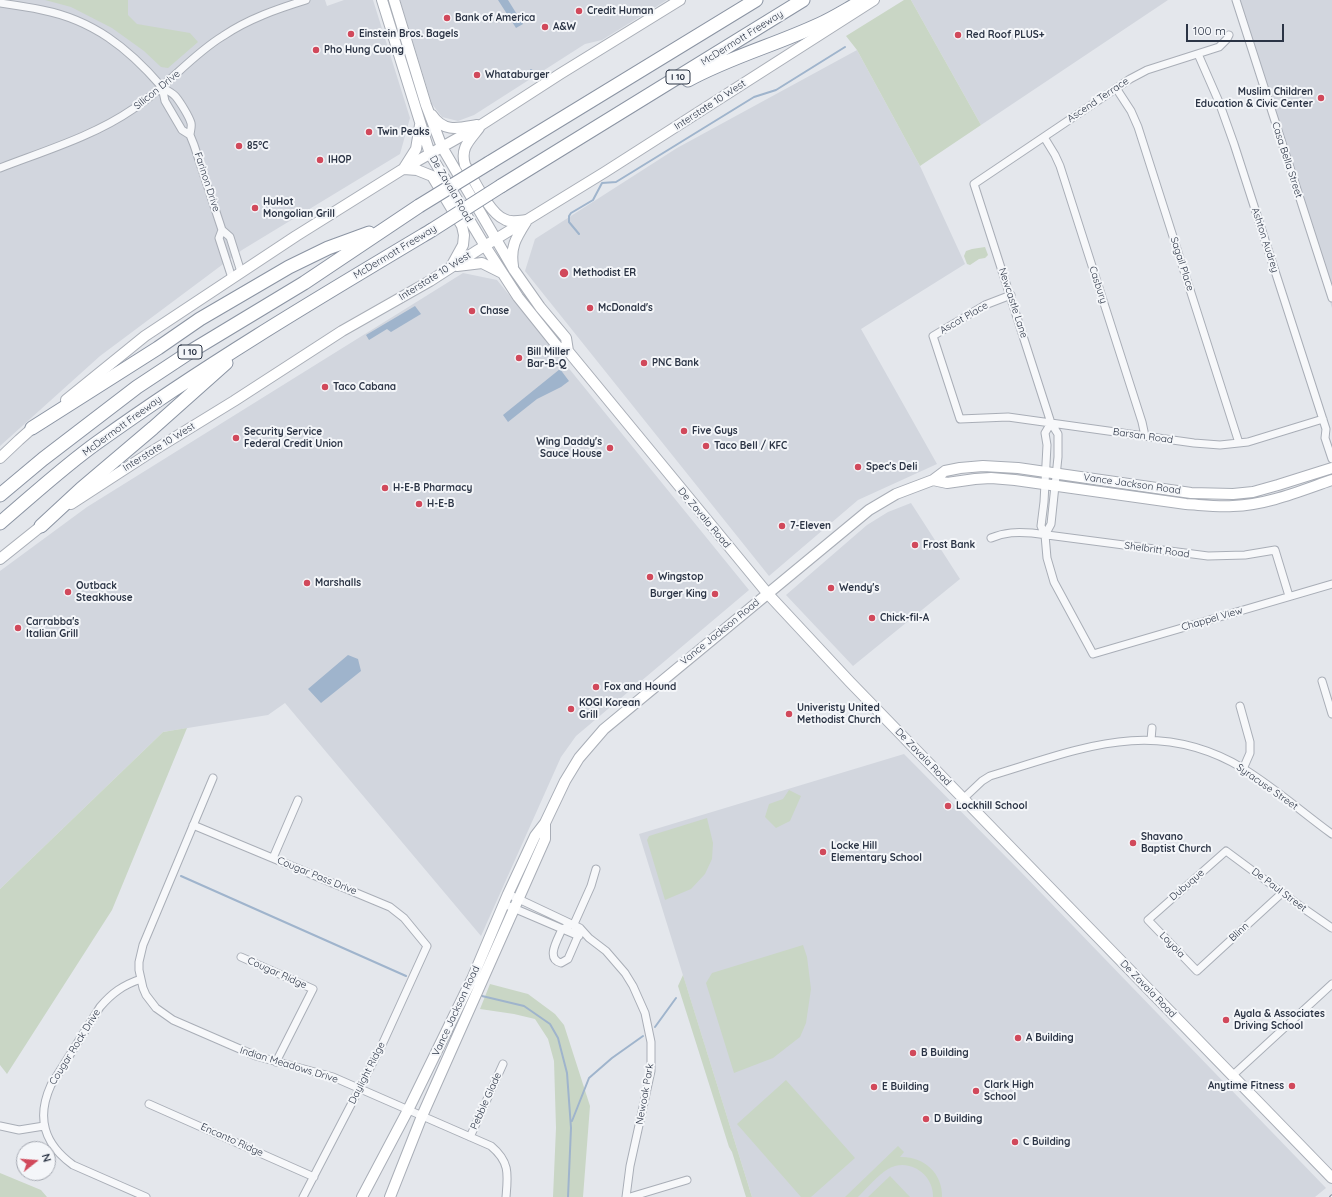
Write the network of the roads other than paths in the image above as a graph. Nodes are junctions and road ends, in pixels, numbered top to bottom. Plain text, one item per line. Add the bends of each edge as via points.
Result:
1 (306, 0) edge
2 (382, 0) edge
3 (394, 0) edge
4 (680, 0) edge
5 (745, 0) edge
6 (756, 0) edge
7 (803, 0) edge
8 (864, 0) edge
9 (874, 0) edge
10 (1236, 0) edge
11 (0, 3) edge
12 (1229, 35) dead end
13 (674, 50) junction
14 (1198, 54) junction
15 (162, 87) junction
16 (1116, 88) junction
17 (426, 105) junction
18 (420, 123) junction
19 (481, 125) junction
20 (190, 135) junction
21 (1044, 137) junction
22 (442, 147) junction
23 (430, 154) junction
24 (553, 154) junction
25 (0, 168) edge
26 (403, 169) junction
27 (974, 184) joint
28 (528, 220) junction
29 (391, 224) junction
30 (222, 230) junction
31 (496, 240) junction
32 (485, 246) junction
33 (451, 267) junction
34 (514, 270) junction
35 (241, 272) junction
36 (502, 273) junction
37 (232, 278) junction
38 (1011, 295) junction
39 (1332, 298) edge
40 (270, 327) junction
41 (568, 350) junction
42 (960, 420) joint
43 (1323, 420) junction
44 (1051, 423) junction
45 (32, 428) junction
46 (1326, 430) junction
47 (1332, 435) edge
48 (1145, 436) junction
49 (1239, 443) junction
50 (1059, 444) junction
51 (1047, 445) junction
52 (1330, 446) edge
53 (0, 458) edge
54 (1332, 460) edge
55 (1332, 468) edge
56 (1046, 472) junction
57 (1057, 473) junction
58 (933, 480) junction
59 (1332, 480) edge
60 (1045, 484) junction
61 (1056, 486) junction
62 (0, 495) edge
63 (1043, 512) junction
64 (1052, 514) junction
65 (0, 523) edge
66 (41, 526) junction
67 (1045, 535) junction
68 (991, 538) dead end
69 (0, 559) edge
70 (1332, 584) edge
71 (768, 594) junction
72 (1289, 596) junction
73 (1093, 654) joint
74 (1322, 681) dead end
75 (1240, 706) dead end
76 (1332, 714) edge
77 (1152, 728) dead end
78 (1151, 740) junction
79 (1243, 769) junction
80 (213, 778) dead end
81 (963, 799) junction
82 (298, 800) dead end
83 (545, 823) junction
84 (193, 825) junction
85 (1331, 830) edge
86 (1226, 851) joint
87 (273, 858) junction
88 (596, 869) dead end
89 (1282, 893) junction
90 (506, 899) junction
91 (516, 903) junction
92 (1148, 920) joint
93 (574, 924) junction
94 (1332, 928) edge
95 (562, 929) junction
96 (578, 936) junction
97 (589, 938) junction
98 (427, 946) joint
99 (241, 957) dead end
100 (1197, 971) joint
101 (141, 979) junction
102 (1332, 984) edge
103 (276, 1062) junction
104 (502, 1064) dead end
105 (1232, 1076) junction
106 (360, 1088) junction
107 (149, 1104) dead end
108 (408, 1110) junction
109 (422, 1116) junction
110 (0, 1126) edge
111 (44, 1126) junction
112 (470, 1137) junction
113 (314, 1176) junction
114 (1332, 1178) edge
115 (688, 1180) dead end
116 (146, 1197) edge
117 (303, 1197) edge
118 (362, 1197) edge
119 (390, 1197) edge
120 (506, 1197) edge
121 (626, 1197) edge
122 (630, 1197) edge

1 - 15 street, Silicon Drive via 260,16 222,36
2 - 18 main road, De Zavala Road
3 - 17 main road, De Zavala Road
4 - 19 main road
5 - 13 highway
6 - 13 highway, McDermott Freeway / I 10
7 - 24 highway, McDermott Freeway / I 10
8 - 24 highway via 819,25 703,72 645,107
9 - 28 main road, Interstate 10 West
10 - 39 street, Casa Bella Street
11 - 15 street, Farinon Drive via 43,10 84,24 122,46
12 - 14 street, Ascend Terrace via 1219,47
13 - 29 highway, McDermott Freeway / I 10, bridge
14 - 16 street, Ascend Terrace via 1147,70
14 - 43 street, Ashton Audrey via 1234,144
15 - 20 street, Farinon Drive via 165,101 182,130
15 - 20 street, Farinon Drive via 175,96 184,109 191,124
15 - 25 street, Silicon Drive via 133,110 112,122
16 - 21 street, Ascend Terrace
16 - 49 street, Sagail Place via 1138,127
17 - 19 main road via 437,122 445,127
17 - 22 main road, De Zavala Road
18 - 23 main road, De Zavala Road
18 - 26 main road via 416,149
19 - 22 main road
19 - 28 main road via 465,148 465,165 492,210 504,220
20 - 30 street, Farinon Drive
21 - 27 street, Ascend Terrace
21 - 48 street, Casbury via 1060,166
22 - 23 main road
22 - 31 main road, De Zavala Road
23 - 26 main road
23 - 32 main road, De Zavala Road
24 - 40 highway, McDermott Freeway / I 10, bridge
26 - 33 main road via 417,170 432,176 462,226 463,245
26 - 35 main road
27 - 38 street, Newcastle Lane
28 - 31 main road, Interstate 10 West
28 - 34 main road via 516,238 512,250
29 - 45 highway via 328,248 289,267 200,319
29 - 62 highway, McDermott Freeway / I 10 via 304,283 137,386
30 - 35 street, Farinon Drive via 230,237
30 - 37 street, Farinon Drive via 219,238
31 - 32 main road, Interstate 10 West
31 - 34 main road, De Zavala Road
32 - 33 main road, Interstate 10 West
32 - 36 main road, De Zavala Road
33 - 36 main road via 482,263
33 - 66 main road, Interstate 10 West via 342,331 151,452
34 - 41 main road, De Zavala Road via 566,338
35 - 37 main road
36 - 41 main road, De Zavala Road via 558,347
37 - 45 main road via 145,336
38 - 42 street, Ascot Place via 985,305 933,336
38 - 44 street, Newcastle Lane
40 - 65 highway, McDermott Freeway / I 10 via 96,443
40 - 66 highway
41 - 71 main road, De Zavala Road
42 - 44 street, Barsan Road via 1008,417
43 - 46 street, Ashton Audrey
43 - 49 street, Barsan Road
44 - 48 street, Barsan Road
44 - 50 street, Newcastle Lane via 1058,434
44 - 51 street, Newcastle Lane via 1045,433
45 - 53 main road
46 - 47 street
46 - 52 street, Ashton Audrey via 1325,438
48 - 49 street, Barsan Road via 1220,445
50 - 51 street
50 - 57 street, Newcastle Lane
51 - 56 street, Newcastle Lane
52 - 54 street, Ashton Audrey
55 - 57 main road, Vance Jackson Road via 1253,492 1233,494 1191,492
56 - 57 main road, Vance Jackson Road
56 - 58 main road, Vance Jackson Road via 983,466 945,471
56 - 60 street, Newcastle Lane
57 - 61 street, Newcastle Lane
58 - 60 main road, Vance Jackson Road via 947,483 991,478
58 - 71 main road, Vance Jackson Road via 896,494 869,510
59 - 61 main road, Vance Jackson Road via 1282,497 1234,506 1186,504
60 - 61 main road, Vance Jackson Road
60 - 63 street, Newcastle Lane
61 - 64 street, Newcastle Lane
63 - 64 street
63 - 67 street, Newcastle Lane via 1041,526
64 - 67 street, Newcastle Lane via 1051,524
66 - 69 main road, Interstate 10 West
67 - 68 street, Shelbritt Road via 1013,532
67 - 72 street, Shelbritt Road via 1208,556 1245,555 1275,550
67 - 73 street, Newcastle Lane via 1047,558 1054,582
70 - 72 street, Chappel View
71 - 81 main road, De Zavala Road
71 - 83 main road, Vance Jackson Road via 604,728 572,768
72 - 73 street, Chappel View
74 - 76 street
75 - 79 street via 1250,742 1250,753
77 - 78 street
78 - 79 street, Syracuse Street via 1203,750
78 - 81 street, Syracuse Street via 1100,744 990,776
79 - 85 street, Syracuse Street
80 - 84 street, Indian Meadows Drive
81 - 105 main road, De Zavala Road
82 - 87 street
83 - 90 main road, Vance Jackson Road via 534,836
83 - 91 main road, Vance Jackson Road via 545,839
84 - 87 street, Cougar Pass Drive
84 - 101 street, Indian Meadows Drive via 143,945 139,962
86 - 89 street, De Paul Street
86 - 92 street, Dubuque
87 - 98 street, Cougar Pass Drive via 390,907 404,918
88 - 93 street
89 - 94 street, De Paul Street
89 - 100 street, Blinn
90 - 91 street
90 - 108 main road, Vance Jackson Road via 472,979
91 - 93 street, Newoak Park
91 - 95 street, Newoak Park
91 - 109 main road, Vance Jackson Road
92 - 100 street, Loyola
93 - 95 street
93 - 96 street
93 - 97 street, Newoak Park
95 - 96 street, Newoak Park
95 - 96 street via 553,952 557,962 561,963 568,959
96 - 97 street, Newoak Park
97 - 121 street, Newoak Park via 606,951 633,986 645,1013 651,1042 651,1072 630,1166
98 - 106 street, Daylight Ridge via 384,1042
99 - 103 street, Cougar Ridge via 313,989
101 - 103 street, Indian Meadows Drive via 146,995 156,1008 173,1020 244,1052
101 - 111 street, Cougar Rock Drive via 118,989 100,1007 51,1085 43,1108
102 - 105 street
103 - 106 street, Indian Meadows Drive via 316,1071
104 - 112 street, Pebble Glade
105 - 114 main road, De Zavala Road
106 - 108 street, Indian Meadows Drive
106 - 113 street, Daylight Ridge
107 - 113 street, Encanto Ridge
108 - 109 street, Indian Meadows Drive
108 - 118 main road, Vance Jackson Road
109 - 112 street, Indian Meadows Drive
109 - 119 main road, Vance Jackson Road
110 - 111 street via 19,1130
111 - 116 street, Cougar Rock Drive via 55,1149 73,1165
112 - 120 street, Indian Meadows Drive via 491,1146 505,1161 508,1174
113 - 117 street, Daylight Ridge
115 - 122 street

